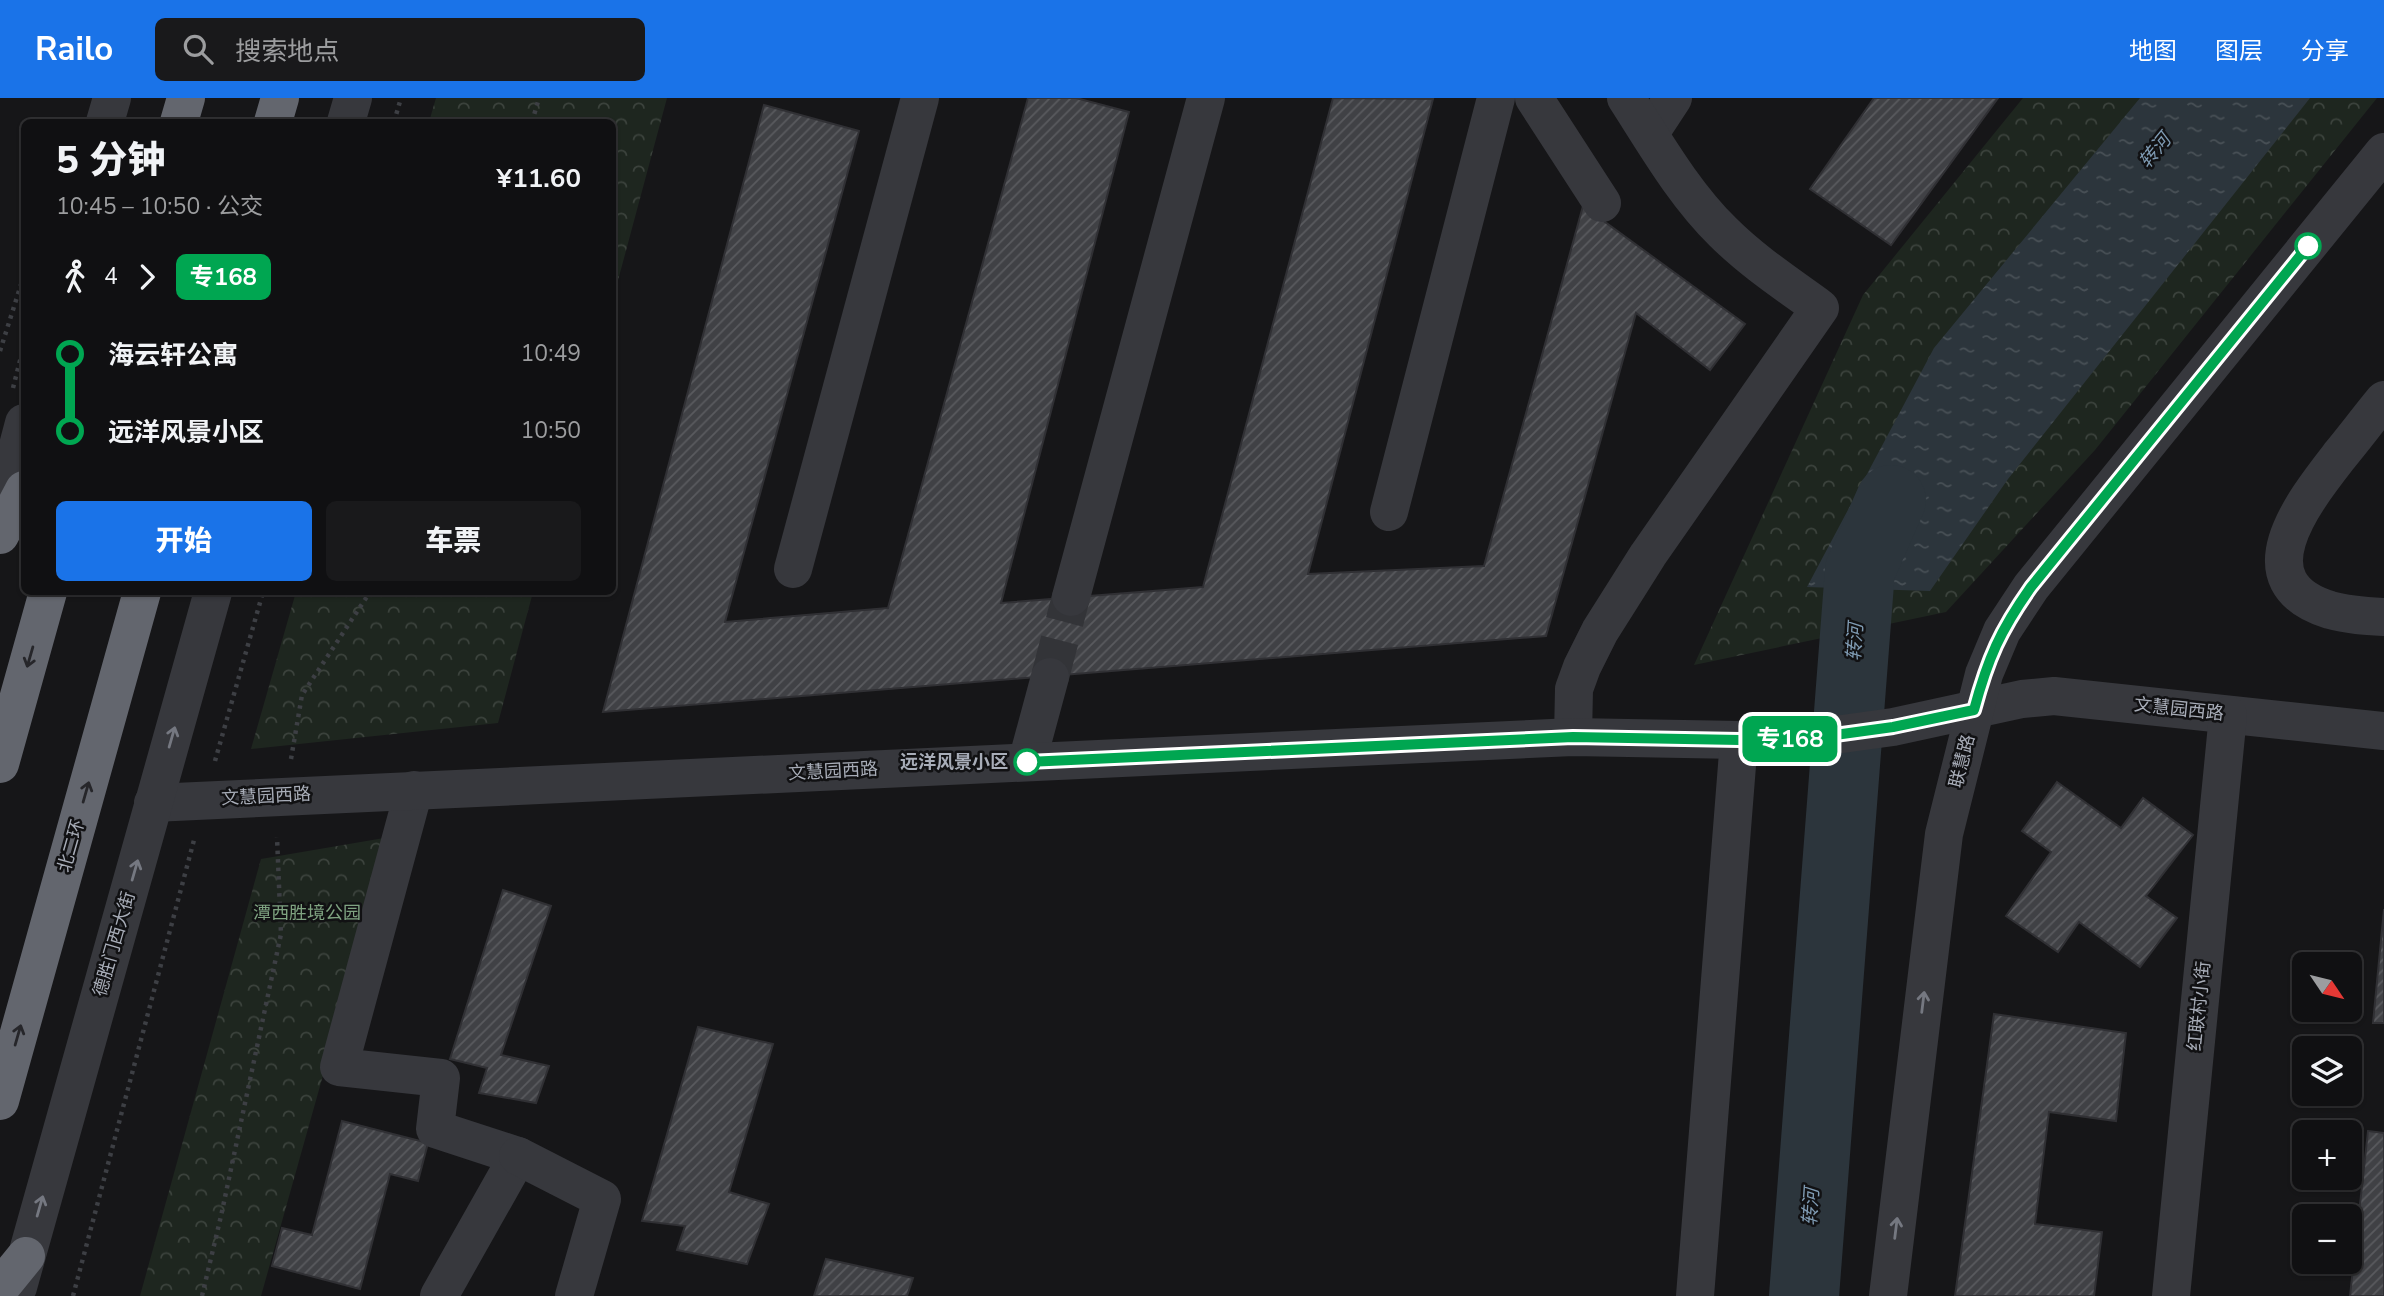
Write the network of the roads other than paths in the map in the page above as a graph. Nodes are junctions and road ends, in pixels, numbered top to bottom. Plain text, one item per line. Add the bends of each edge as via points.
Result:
1 (112, 98) edge
2 (186, 98) edge
3 (279, 98) edge
4 (353, 98) edge
5 (918, 98) edge
6 (1206, 98) edge
7 (1496, 98) edge
8 (1534, 98) edge
9 (1626, 98) edge
10 (1673, 98) edge
11 (107, 119) edge
12 (180, 119) edge
13 (274, 119) edge
14 (347, 119) edge
15 (1650, 134) junction
16 (2384, 152) edge
17 (1602, 203) dead end
18 (2384, 400) edge
19 (21, 434) edge
20 (21, 496) edge
21 (1389, 512) dead end
22 (0, 513) edge
23 (0, 535) edge
24 (793, 569) dead end
25 (47, 595) edge
26 (141, 595) edge
27 (212, 595) edge
28 (1071, 597) tunnel mouth
29 (2384, 617) edge
30 (1050, 677) tunnel mouth
31 (1974, 710) junction
32 (2228, 715) junction
33 (2384, 731) edge
34 (1573, 737) junction
35 (1740, 740) junction
36 (1027, 762) junction
37 (0, 764) edge
38 (414, 790) junction
39 (153, 803) junction
40 (0, 1101) edge
41 (518, 1156) junction
42 (26, 1256) junction
43 (0, 1287) edge
44 (16, 1296) edge
45 (439, 1296) edge
46 (574, 1296) edge
47 (1695, 1296) edge
48 (1888, 1296) edge
49 (2171, 1296) edge

1 - 11 street
2 - 12 highway
3 - 13 highway
4 - 14 street
5 - 24 street
6 - 28 street
7 - 21 street
8 - 17 street
9 - 15 street
10 - 15 street
15 - 34 street via 1724,234 1820,308 1600,631 1574,690
16 - 31 street, 联慧路 via 2031,587 1992,652
18 - 29 street via 2303,505 2287,539 2284,560 2288,578 2309,600 2336,611
19 - 22 street
20 - 23 highway
25 -> 37 highway
40 -> 26 highway, 北二环
39 -> 27 street, 德胜门西大街
30 - 36 street
31 - 32 street, 文慧园西路 via 2054,695
31 - 35 street, 文慧园西路 via 1806,739
48 -> 31 street, 联慧路 via 1944,834
32 - 33 street, 文慧园西路
32 - 49 street, 红联村小街
34 - 35 street, 文慧园西路
34 - 36 street, 文慧园西路
35 - 47 street
36 - 38 street, 文慧园西路
38 - 39 street, 文慧园西路
38 - 41 street via 339,1066 441,1078 435,1129
42 -> 39 street, 德胜门西大街
41 - 45 street
41 - 46 street via 602,1199
42 - 43 highway
42 - 44 street, 德胜门西大街

